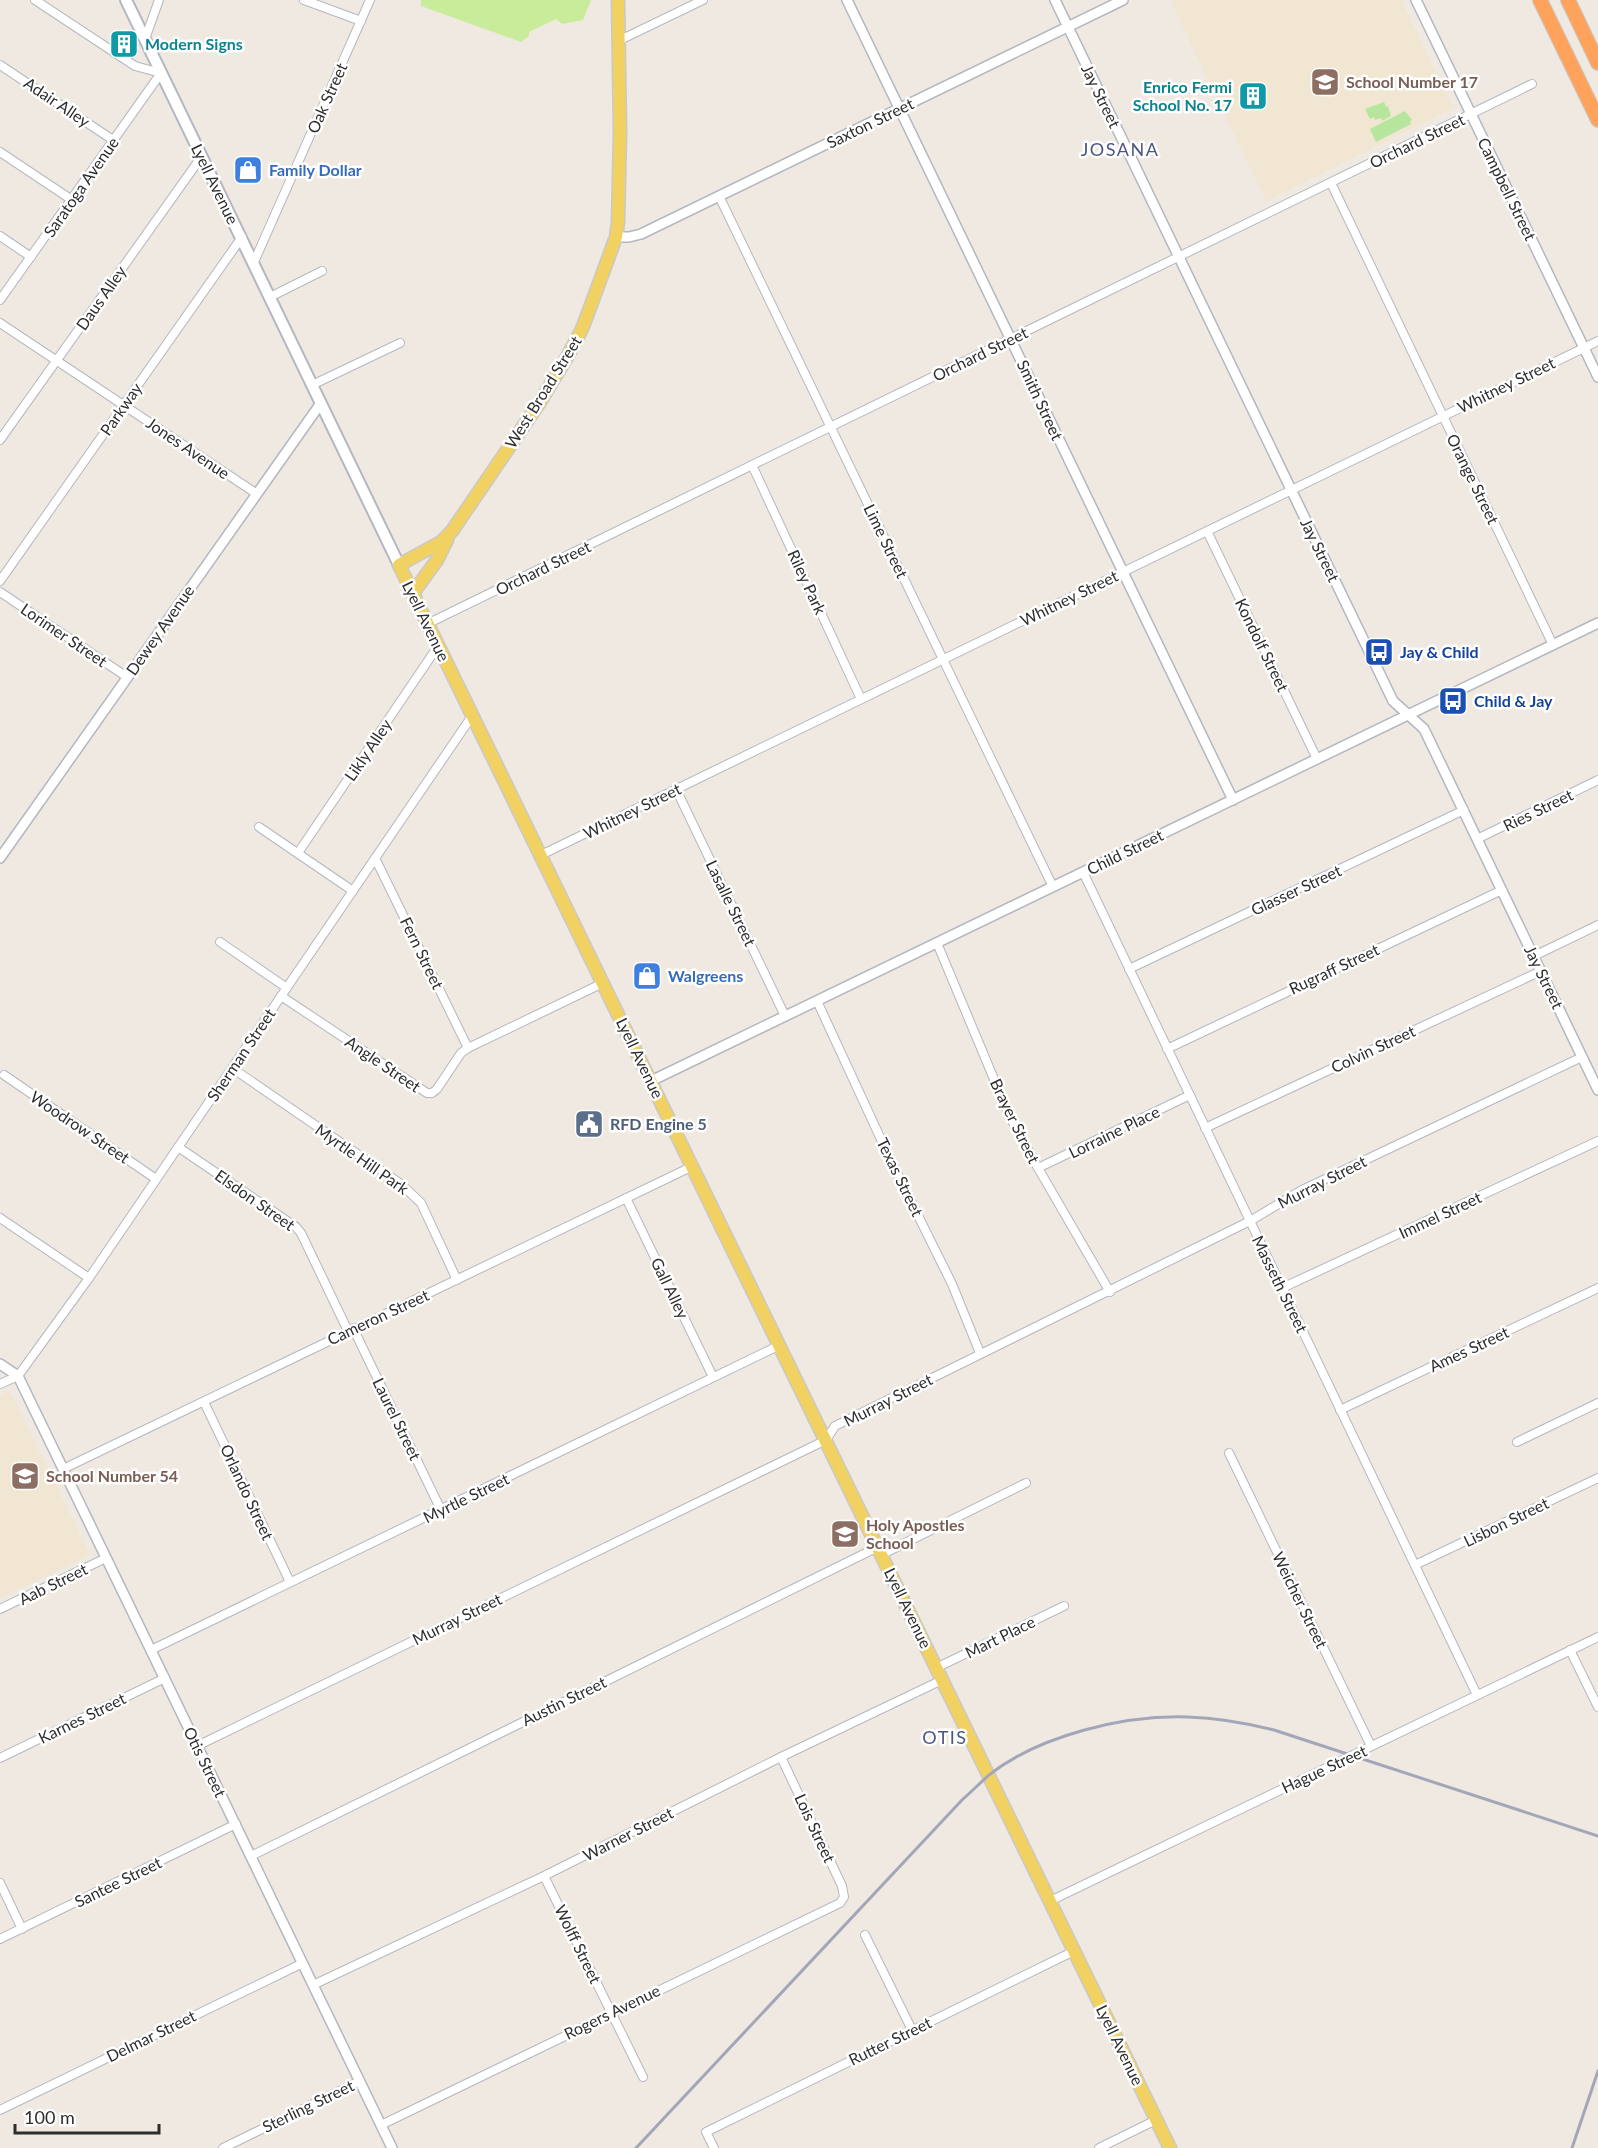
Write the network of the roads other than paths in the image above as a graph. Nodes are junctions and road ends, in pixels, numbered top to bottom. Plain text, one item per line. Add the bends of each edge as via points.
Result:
1 (34, 0) edge
2 (126, 0) edge
3 (159, 0) edge
4 (304, 0) edge
5 (370, 0) edge
6 (618, 0) edge
7 (703, 0) edge
8 (848, 0) edge
9 (1054, 0) edge
10 (1123, 0) edge
11 (1416, 0) edge
12 (1540, 0) edge
13 (1568, 0) edge
14 (361, 21) junction
15 (1578, 21) junction
16 (1067, 27) junction
17 (145, 39) junction
18 (618, 41) junction
19 (1598, 48) edge
20 (1598, 63) edge
21 (0, 64) edge
22 (161, 73) junction
23 (1533, 84) dead end
24 (900, 108) junction
25 (1471, 114) junction
26 (1598, 121) edge
27 (113, 140) junction
28 (0, 152) edge
29 (202, 156) junction
30 (1331, 183) junction
31 (719, 196) junction
32 (72, 200) junction
33 (0, 236) edge
34 (242, 237) junction
35 (615, 237) junction
36 (31, 257) junction
37 (1179, 257) junction
38 (254, 262) junction
39 (322, 271) dead end
40 (270, 297) junction
41 (0, 300) edge
42 (0, 323) edge
43 (1011, 339) junction
44 (1598, 340) edge
45 (400, 343) dead end
46 (1584, 348) junction
47 (57, 360) junction
48 (1598, 377) edge
49 (312, 385) junction
50 (321, 403) junction
51 (124, 405) junction
52 (1443, 416) junction
53 (831, 427) junction
54 (0, 440) edge
55 (752, 465) junction
56 (1291, 490) junction
57 (257, 494) junction
58 (452, 531) junction
59 (1207, 531) junction
60 (399, 565) junction
61 (1122, 572) junction
62 (0, 581) edge
63 (0, 592) edge
64 (413, 593) junction
65 (1598, 623) edge
66 (427, 624) junction
67 (1553, 645) junction
68 (438, 646) junction
69 (943, 660) junction
70 (127, 677) junction
71 (861, 699) junction
72 (1408, 715) junction
73 (472, 716) junction
74 (1317, 759) junction
75 (1598, 780) edge
76 (676, 789) junction
77 (1233, 800) junction
78 (1464, 810) junction
79 (259, 827) dead end
80 (1477, 839) junction
81 (298, 854) junction
82 (541, 855) junction
83 (0, 858) edge
84 (375, 858) junction
85 (1083, 872) junction
86 (1053, 887) junction
87 (1502, 890) junction
88 (353, 891) junction
89 (1598, 926) edge
90 (220, 942) dead end
91 (937, 943) junction
92 (1534, 956) junction
93 (1129, 969) junction
94 (1541, 971) junction
95 (603, 983) junction
96 (284, 992) junction
97 (817, 1001) junction
98 (785, 1016) junction
99 (468, 1048) junction
100 (1167, 1049) junction
101 (1582, 1057) junction
102 (232, 1068) junction
103 (3, 1075) dead end
104 (651, 1081) junction
105 (1598, 1090) edge
106 (1190, 1095) junction
107 (1205, 1128) junction
108 (1598, 1141) edge
109 (178, 1147) junction
110 (693, 1166) junction
111 (1038, 1168) junction
112 (156, 1179) junction
113 (626, 1198) junction
114 (0, 1218) edge
115 (1250, 1221) junction
116 (89, 1278) junction
117 (457, 1280) junction
118 (1282, 1288) junction
119 (1598, 1288) edge
120 (1110, 1292) junction
121 (351, 1330) junction
122 (780, 1345) junction
123 (980, 1353) junction
124 (0, 1364) edge
125 (18, 1376) junction
126 (713, 1377) junction
127 (0, 1384) edge
128 (204, 1402) junction
129 (1598, 1403) edge
130 (1340, 1410) junction
131 (826, 1440) junction
132 (1517, 1442) dead end
133 (1230, 1453) dead end
134 (63, 1469) junction
135 (1598, 1478) edge
136 (1026, 1482) dead end
137 (441, 1510) junction
138 (880, 1551) junction
139 (106, 1558) junction
140 (1415, 1565) junction
141 (290, 1582) junction
142 (1064, 1606) dead end
143 (0, 1609) edge
144 (1598, 1637) edge
145 (151, 1650) junction
146 (1570, 1650) junction
147 (936, 1668) junction
148 (165, 1678) junction
149 (942, 1680) junction
150 (1477, 1695) junction
151 (1598, 1707) edge
152 (197, 1746) junction
153 (1371, 1746) junction
154 (781, 1757) junction
155 (0, 1758) edge
156 (236, 1824) junction
157 (251, 1856) junction
158 (544, 1876) junction
159 (0, 1883) edge
160 (842, 1900) joint
161 (1050, 1901) junction
162 (22, 1929) junction
163 (866, 1935) dead end
164 (0, 1939) edge
165 (1074, 1951) junction
166 (303, 1963) junction
167 (314, 1985) junction
168 (612, 2012) junction
169 (912, 2030) junction
170 (643, 2077) dead end
171 (360, 2081) junction
172 (0, 2110) edge
173 (1156, 2120) junction
174 (381, 2125) junction
175 (223, 2148) edge
176 (392, 2148) edge
177 (714, 2148) edge
178 (1099, 2148) edge
179 (1170, 2148) edge

1 - 22 street via 135,66
2 - 17 main road, Lyell Avenue
3 - 17 street
4 - 14 street
5 - 14 street, Oak Street
6 - 18 main road, West Broad Street
7 - 18 street
8 - 24 street, Smith Street
9 - 16 street, Jay Street
10 - 16 street, Saxton Street
11 - 25 street, Campbell Street
12 - 26 highway
13 - 15 highway
14 - 38 street, Oak Street
15 - 19 highway
15 - 20 highway
16 - 24 street, Saxton Street
16 - 37 street, Jay Street
17 - 22 main road, Lyell Avenue
18 - 35 main road, West Broad Street via 620,154
21 - 27 street, Adair Alley
22 - 27 street, Saratoga Avenue
22 - 29 main road, Lyell Avenue
23 - 25 street, Orchard Street
24 - 31 street, Saxton Street
24 - 43 street, Smith Street
25 - 30 street, Orchard Street
25 - 46 street, Campbell Street
27 - 32 street, Saratoga Avenue
28 - 32 street
29 - 34 main road, Lyell Avenue
29 - 47 street, Daus Alley
30 - 37 street, Orchard Street
30 - 52 street, Orange Street
31 - 35 street, Saxton Street via 641,234
31 - 53 street, Lime Street
32 - 36 street, Saratoga Avenue
33 - 36 street
34 - 38 main road, Lyell Avenue
34 - 51 street, Parkway
35 - 58 main road, West Broad Street via 588,313 567,357
36 - 41 street, Saratoga Avenue
37 - 43 street, Orchard Street
37 - 56 street, Jay Street
38 - 40 main road, Lyell Avenue
39 - 40 street
40 - 49 main road, Lyell Avenue
42 - 47 street, Jones Avenue
43 - 53 street, Orchard Street
43 - 61 street, Smith Street
44 - 46 street, Whitney Street
45 - 49 street
46 - 48 street, Campbell Street
46 - 52 street, Whitney Street
47 - 51 street, Jones Avenue
47 - 54 street, Daus Alley
49 - 50 main road, Lyell Avenue
50 - 57 street, Dewey Avenue
50 - 60 main road, Lyell Avenue
51 - 57 street, Jones Avenue
51 - 62 street, Parkway
52 - 56 street, Whitney Street
52 - 67 street, Orange Street
53 - 55 street, Orchard Street
53 - 69 street, Lime Street
55 - 66 street, Orchard Street
55 - 71 street, Riley Park
56 - 59 street, Whitney Street
56 - 72 street, Jay Street via 1393,701
57 - 70 street, Dewey Avenue
58 - 60 main road, West Broad Street via 431,549
58 - 64 main road
59 - 61 street, Whitney Street
59 - 74 street, Kondolf Street
60 - 64 main road, Lyell Avenue
61 - 69 street, Whitney Street
61 - 77 street, Smith Street
63 - 70 street, Lorimer Street
64 - 66 main road, Lyell Avenue
65 - 67 street, Child Street
66 - 68 main road, Lyell Avenue
67 - 72 street, Child Street
68 - 73 main road, Lyell Avenue
68 - 81 street, Likly Alley
69 - 71 street, Whitney Street
69 - 86 street, Lime Street
70 - 83 street, Dewey Avenue
71 - 76 street, Whitney Street
72 - 74 street, Child Street
72 - 78 street, Jay Street via 1424,729
73 - 82 main road, Lyell Avenue
73 - 84 street, Sherman Street
74 - 77 street, Child Street
75 - 80 street, Ries Street
76 - 82 street, Whitney Street
76 - 98 street, Lasalle Street
77 - 85 street, Child Street
78 - 80 street, Jay Street
78 - 93 street, Glasser Street
79 - 81 street
80 - 87 street, Jay Street
81 - 88 street
82 - 95 main road, Lyell Avenue
84 - 88 street, Sherman Street
84 - 99 street, Fern Street
85 - 86 street, Child Street
85 - 93 street, Masseth Street
86 - 91 street, Child Street
87 - 92 street, Jay Street
87 - 100 street, Rugraff Street
88 - 96 street, Sherman Street
89 - 92 street
90 - 96 street
91 - 97 street, Child Street
91 - 111 street, Brayer Street via 1009,1115
92 - 94 street, Jay Street
93 - 100 street, Masseth Street
94 - 101 street, Jay Street
94 - 107 street, Colvin Street
95 - 99 street, Angle Street
95 - 104 main road, Lyell Avenue
96 - 99 street, Angle Street via 427,1093 437,1089
96 - 102 street, Sherman Street
97 - 98 street, Child Street
97 - 123 street, Texas Street via 952,1284
98 - 104 street, Child Street
100 - 106 street, Masseth Street
101 - 105 street, Jay Street
101 - 115 street, Murray Street via 1302,1190
102 - 109 street, Sherman Street
102 - 117 street, Myrtle Hill Park via 416,1196
103 - 112 street, Woodrow Street
104 - 110 main road, Lyell Avenue
106 - 107 street, Masseth Street
106 - 111 street, Lorraine Place
107 - 115 street, Masseth Street
108 - 118 street, Immel Street
109 - 112 street, Sherman Street
109 - 121 street, Elsdon Street via 296,1227
110 - 113 street, Cameron Street
110 - 122 main road, Lyell Avenue
111 - 120 street, Brayer Street
112 - 116 street, Sherman Street
113 - 117 street, Cameron Street
113 - 126 street, Gall Alley
114 - 116 street
115 - 118 street, Masseth Street
115 - 120 street, Murray Street
116 - 125 street, Sherman Street
117 - 121 street, Cameron Street
118 - 130 street, Masseth Street
119 - 130 street, Ames Street
120 - 123 street, Murray Street
121 - 128 street, Cameron Street
121 - 137 street, Laurel Street
122 - 126 street, Myrtle Street
122 - 131 main road, Lyell Avenue
123 - 131 street, Murray Street via 835,1426
124 - 125 street
125 - 127 street
125 - 134 street, Otis Street
126 - 137 street, Myrtle Street
128 - 134 street, Cameron Street
128 - 141 street, Orlando Street
129 - 132 street
130 - 140 street, Masseth Street
131 - 138 main road, Lyell Avenue
131 - 152 street, Murray Street
133 - 153 street, Weicher Street
134 - 139 street, Otis Street
135 - 140 street, Lisbon Street
136 - 138 street, Austin Street
137 - 141 street, Myrtle Street
138 - 147 main road, Lyell Avenue
138 - 157 street, Austin Street
139 - 143 street, Aab Street
139 - 145 street, Otis Street
140 - 150 street, Masseth Street
141 - 145 street, Myrtle Street
142 - 147 street, Mart Place
144 - 146 street, Hague Street
145 - 148 street, Otis Street
146 - 150 street, Hague Street
146 - 151 street
147 - 149 main road, Lyell Avenue
148 - 152 street, Otis Street
148 - 155 street, Karnes Street
149 - 154 street, Warner Street
149 - 161 main road, Lyell Avenue
150 - 153 street, Hague Street
152 - 156 street, Otis Street
153 - 161 street, Hague Street
154 - 158 street, Warner Street
154 - 160 street, Lois Street via 842,1886
156 - 157 street, Otis Street
156 - 162 street, Santee Street
157 - 166 street, Otis Street
158 - 167 street, Warner Street
158 - 168 street, Wolff Street
159 - 162 street
160 - 168 street, Rogers Avenue
161 - 165 main road, Lyell Avenue
162 - 164 street, Santee Street
163 - 169 street
165 - 169 street, Rutter Street
165 - 173 main road, Lyell Avenue
166 - 167 street, Otis Street
166 - 172 street, Delmar Street
167 - 171 street, Otis Street
168 - 170 street, Wolff Street
168 - 174 street, Rogers Avenue
169 - 177 street, Rutter Street via 705,2132
171 - 174 street, Otis Street
171 - 175 street, Sterling Street
173 - 178 street
173 - 179 main road, Lyell Avenue
174 - 176 street, Otis Street

